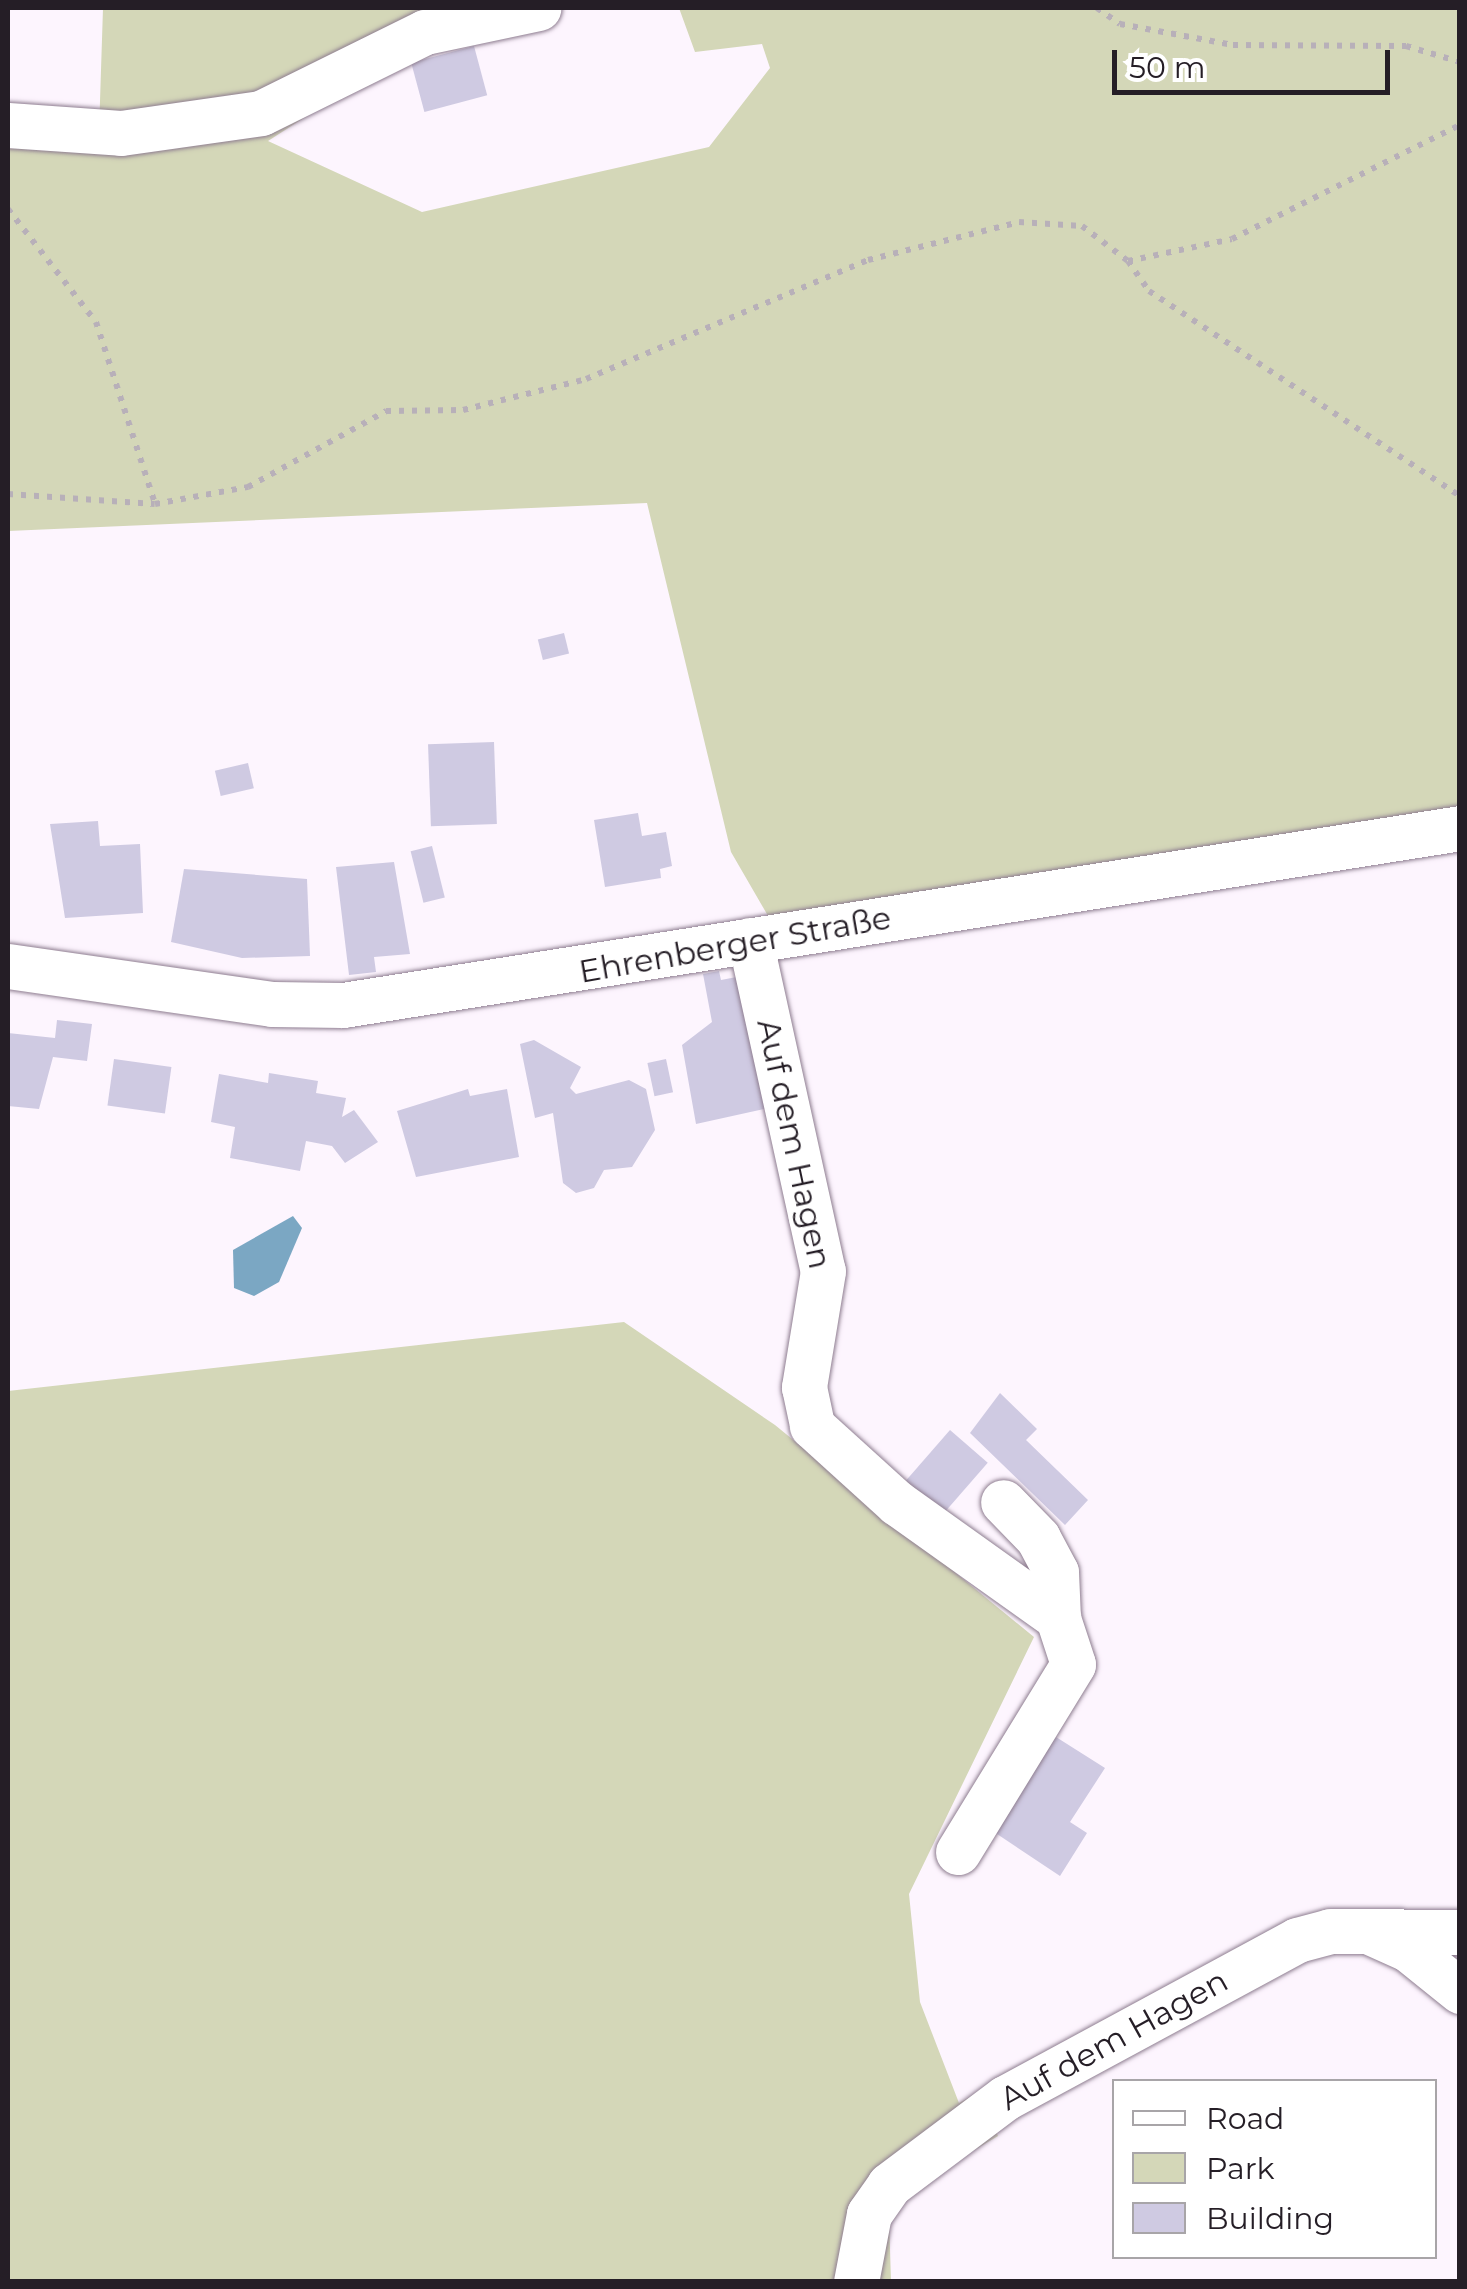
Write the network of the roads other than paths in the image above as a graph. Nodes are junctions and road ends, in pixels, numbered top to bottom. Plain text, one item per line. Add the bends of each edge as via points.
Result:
1 (538, 8) edge
2 (8, 125) edge
3 (1460, 828) edge
4 (750, 940) junction
5 (8, 966) edge
6 (1002, 1502) dead end
7 (1058, 1618) junction
8 (958, 1852) dead end
9 (1366, 1930) junction
10 (1460, 1932) edge
11 (1460, 1991) edge
12 (856, 2282) edge

1 - 2 street via 426,32 246,116 121,133
3 - 4 street, Ehrenberger Straße
4 - 5 street, Ehrenberger Straße via 343,1005 272,1004
4 - 7 street, Auf dem Hagen via 823,1270 804,1387 812,1426 898,1503
6 - 7 street via 1038,1538 1056,1572
7 - 8 street via 1073,1664
9 - 10 street, Auf dem Hagen
9 - 11 street via 1408,1948
9 - 12 street, Auf dem Hagen via 1297,1940 981,2114 889,2185 868,2214

